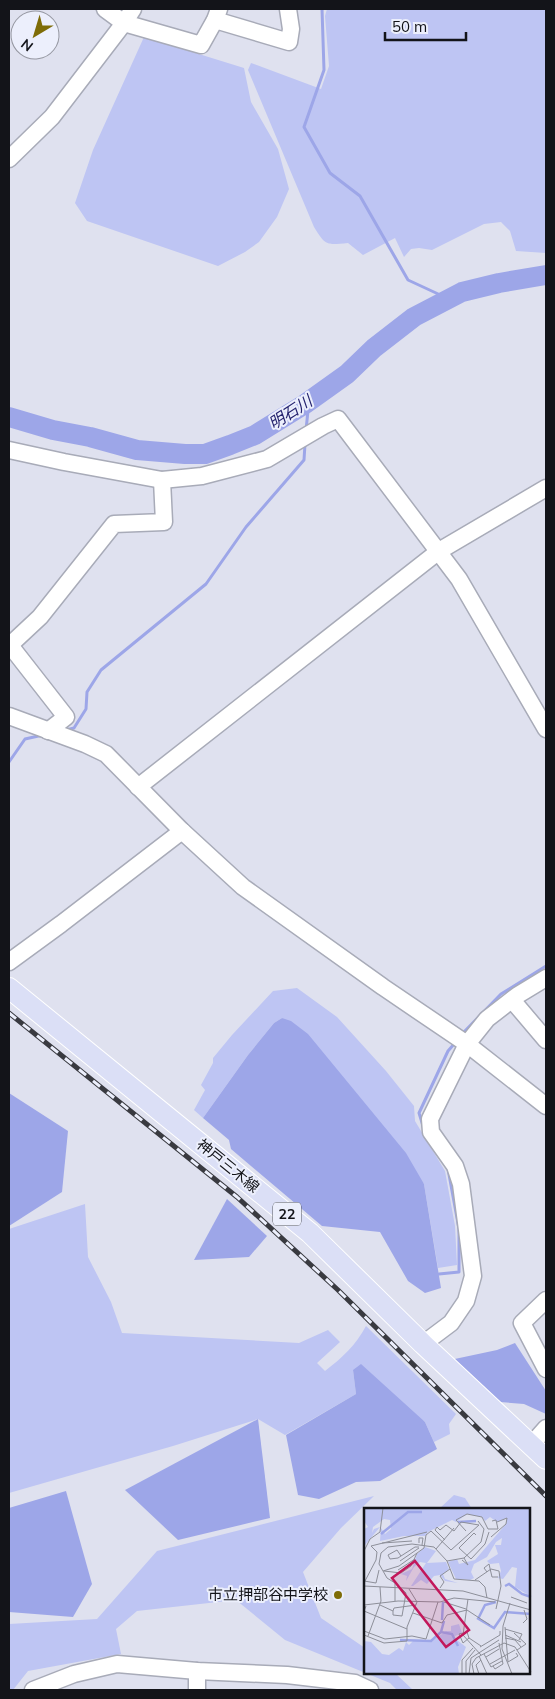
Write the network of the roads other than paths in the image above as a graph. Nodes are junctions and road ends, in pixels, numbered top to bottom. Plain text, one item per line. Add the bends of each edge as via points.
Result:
1 (105, 9) edge
2 (288, 9) edge
3 (217, 14) edge
4 (129, 16) edge
5 (9, 159) edge
6 (9, 450) edge
7 (162, 480) junction
8 (546, 488) edge
9 (439, 551) junction
10 (9, 645) edge
11 (9, 716) edge
12 (546, 730) edge
13 (48, 731) junction
14 (138, 787) junction
15 (182, 831) junction
16 (9, 962) edge
17 (546, 978) edge
18 (9, 988) edge
19 (512, 1000) junction
20 (546, 1040) edge
21 (467, 1044) junction
22 (546, 1106) edge
23 (546, 1300) edge
24 (423, 1344) junction
25 (546, 1369) edge
26 (546, 1428) edge
27 (531, 1445) junction
28 (546, 1459) edge
29 (197, 1671) junction
30 (33, 1690) edge
31 (197, 1690) edge
32 (370, 1690) edge

1 - 4 street
2 - 3 street via 289,42
3 - 4 street via 201,45
4 - 5 street via 52,117
6 - 7 street
7 - 9 street via 202,476 267,459 338,419
7 - 10 street via 164,522 114,524 40,617
8 - 9 street
9 - 12 street via 459,579
9 - 14 street
10 - 13 street via 66,717
11 - 13 street
13 - 14 street via 106,754
14 - 15 street
15 - 16 street
15 - 21 street via 243,887
17 - 19 street
18 - 24 main road, 神戸三木線 / 22 via 310,1233
19 - 20 street
19 - 21 street via 488,1019
21 - 22 street
21 - 24 street via 430,1119 431,1132 455,1166 461,1184 473,1276 466,1301 451,1323
23 - 25 street via 522,1323
24 - 27 main road, 神戸三木線 / 22
26 - 27 street
27 - 28 main road, 神戸三木線 / 22
29 - 30 street via 117,1664 74,1674
29 - 31 street
29 - 32 street via 287,1675 355,1683

